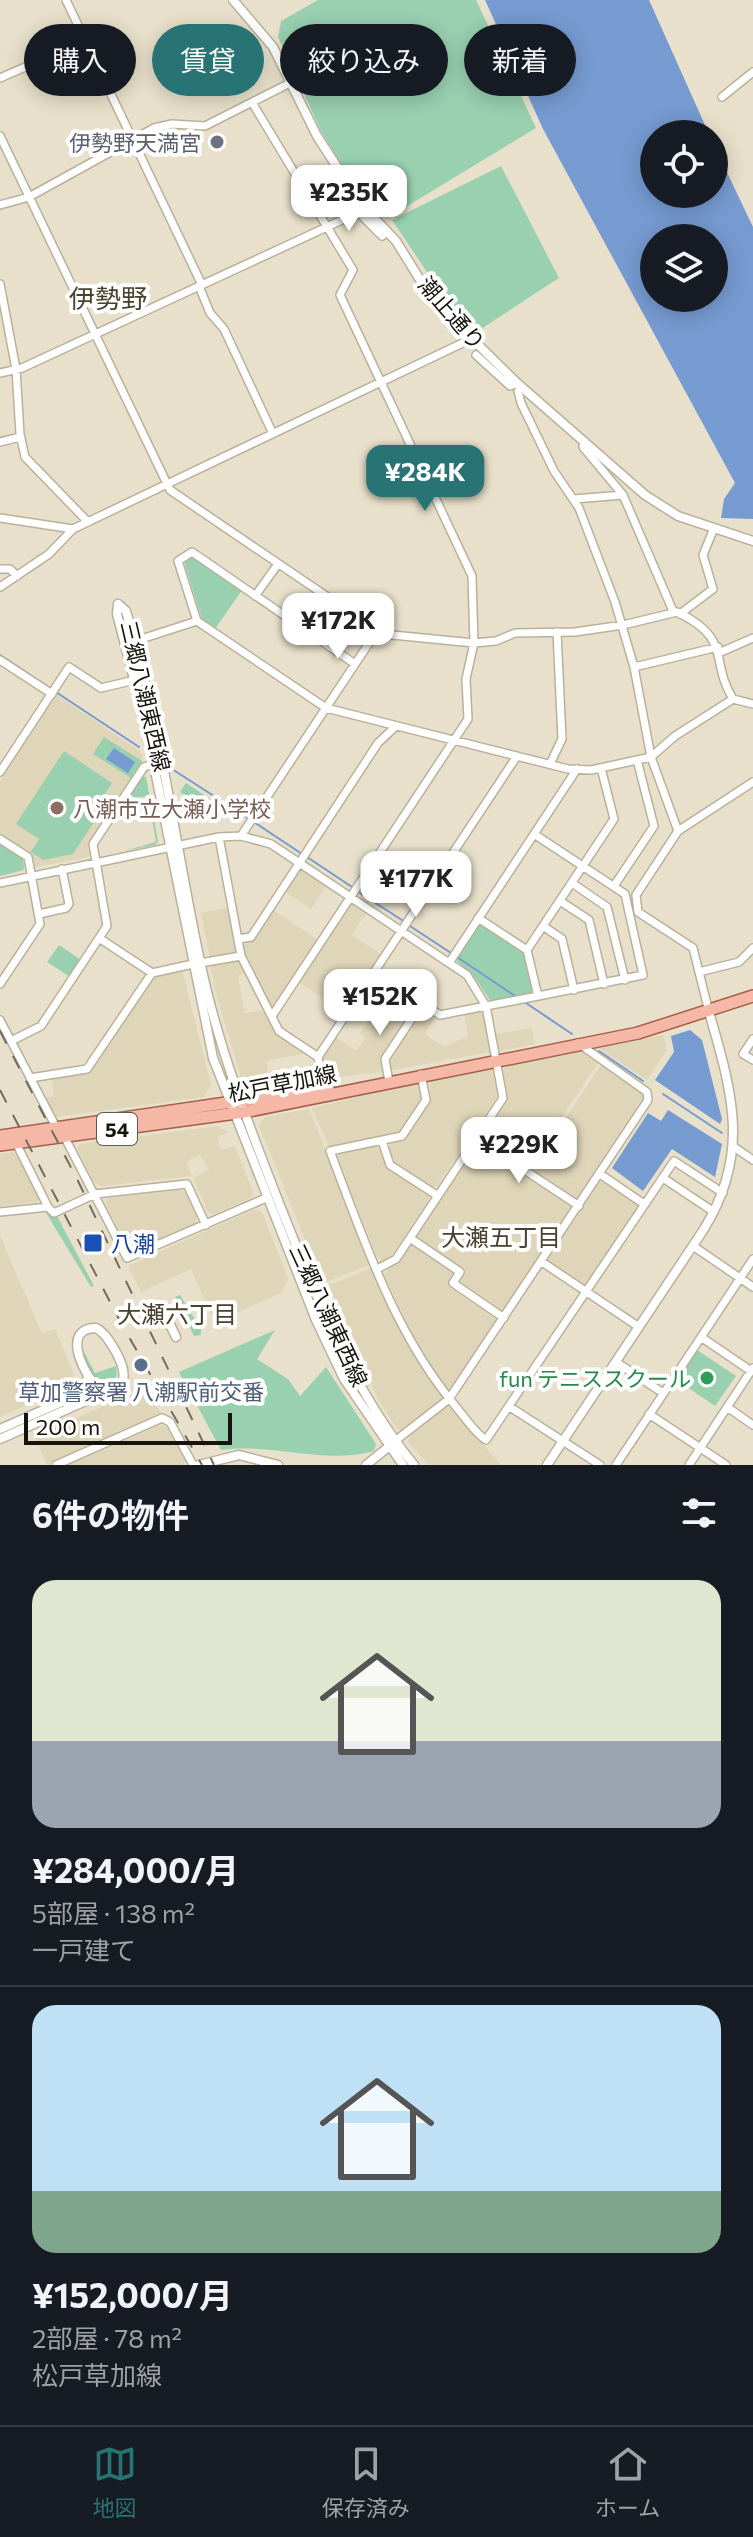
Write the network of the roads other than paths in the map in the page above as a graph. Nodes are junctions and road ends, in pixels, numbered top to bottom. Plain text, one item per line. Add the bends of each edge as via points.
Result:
1 (66, 0) edge
2 (233, 0) edge
3 (77, 24) edge
4 (280, 62) edge
5 (24, 68) edge
6 (753, 72) edge
7 (0, 78) edge
8 (280, 89) edge
9 (112, 96) edge
10 (297, 96) edge
11 (722, 97) dead end
12 (253, 104) junction
13 (0, 136) edge
14 (133, 140) junction
15 (29, 197) junction
16 (0, 205) edge
17 (327, 227) junction
18 (387, 232) junction
19 (0, 284) edge
20 (201, 286) junction
21 (95, 335) junction
22 (471, 339) junction
23 (476, 355) dead end
24 (16, 369) junction
25 (0, 373) edge
26 (381, 383) junction
27 (520, 385) junction
28 (273, 434) junction
29 (20, 437) junction
30 (584, 441) junction
31 (0, 442) edge
32 (167, 485) junction
33 (623, 495) junction
34 (574, 499) junction
35 (0, 518) edge
36 (88, 522) junction
37 (714, 528) junction
38 (73, 529) junction
39 (753, 541) edge
40 (278, 564) junction
41 (0, 569) edge
42 (17, 576) junction
43 (0, 587) edge
44 (255, 596) junction
45 (677, 612) junction
46 (197, 621) junction
47 (623, 625) junction
48 (377, 631) junction
49 (557, 632) junction
50 (753, 638) edge
51 (135, 641) junction
52 (474, 643) junction
53 (719, 650) junction
54 (0, 660) edge
55 (355, 664) junction
56 (634, 667) junction
57 (135, 680) junction
58 (54, 691) junction
59 (733, 699) junction
60 (753, 704) edge
61 (326, 708) junction
62 (396, 726) junction
63 (454, 741) junction
64 (517, 756) junction
65 (651, 757) junction
66 (637, 760) junction
67 (153, 764) junction
68 (550, 764) junction
69 (601, 768) junction
70 (577, 769) junction
71 (0, 772) edge
72 (753, 782) edge
73 (678, 831) junction
74 (534, 834) junction
75 (241, 836) junction
76 (219, 837) junction
77 (0, 839) edge
78 (174, 846) junction
79 (303, 857) junction
80 (95, 862) junction
81 (583, 866) junction
82 (62, 869) junction
83 (31, 875) junction
84 (0, 883) edge
85 (572, 883) junction
86 (614, 886) junction
87 (354, 891) junction
88 (560, 901) junction
89 (39, 914) junction
90 (478, 918) junction
91 (406, 925) junction
92 (543, 926) junction
93 (99, 938) junction
94 (238, 939) junction
95 (753, 948) edge
96 (527, 950) junction
97 (241, 956) junction
98 (453, 956) junction
99 (196, 963) junction
100 (374, 972) junction
101 (699, 972) junction
102 (152, 973) junction
103 (625, 980) junction
104 (0, 984) edge
105 (604, 984) junction
106 (574, 990) junction
107 (538, 996) junction
108 (753, 996) edge
109 (422, 1003) junction
110 (486, 1006) junction
111 (709, 1012) junction
112 (272, 1016) junction
113 (0, 1020) edge
114 (753, 1039) edge
115 (11, 1041) junction
116 (578, 1043) junction
117 (318, 1057) junction
118 (496, 1059) junction
119 (753, 1060) edge
120 (421, 1074) junction
121 (30, 1078) junction
122 (389, 1080) junction
123 (324, 1088) junction
124 (237, 1108) junction
125 (60, 1132) junction
126 (9, 1138) edge
127 (476, 1138) junction
128 (382, 1141) junction
129 (0, 1145) edge
130 (734, 1147) junction
131 (752, 1158) edge
132 (600, 1174) junction
133 (663, 1178) junction
134 (723, 1193) junction
135 (95, 1194) junction
136 (438, 1196) junction
137 (266, 1198) junction
138 (644, 1204) junction
139 (579, 1206) junction
140 (48, 1207) junction
141 (0, 1212) edge
142 (714, 1212) junction
143 (206, 1225) junction
144 (410, 1238) junction
145 (693, 1246) junction
146 (753, 1259) edge
147 (542, 1262) junction
148 (377, 1269) junction
149 (740, 1278) junction
150 (753, 1287) edge
151 (586, 1292) junction
152 (312, 1298) junction
153 (163, 1310) dead end
154 (504, 1318) junction
155 (639, 1327) junction
156 (176, 1337) dead end
157 (701, 1337) junction
158 (616, 1362) junction
159 (752, 1370) edge
160 (87, 1371) junction
161 (116, 1387) junction
162 (663, 1393) junction
163 (449, 1399) junction
164 (510, 1407) junction
165 (727, 1407) junction
166 (649, 1414) junction
167 (753, 1425) edge
168 (0, 1429) edge
169 (0, 1439) edge
170 (564, 1442) junction
171 (392, 1444) junction
172 (701, 1448) junction
173 (221, 1462) edge
174 (56, 1465) edge
175 (193, 1465) edge
176 (199, 1465) edge
177 (278, 1465) edge
178 (366, 1465) edge
179 (403, 1465) edge
180 (414, 1465) edge
181 (547, 1465) edge
182 (600, 1465) edge
183 (616, 1465) edge
184 (689, 1465) edge
185 (726, 1465) edge

1 - 3 street
2 - 4 street, 潮止通り
5 - 7 street
6 - 11 street
8 - 12 street
9 - 14 street
10 - 18 street, 潮止通り via 333,164
12 - 14 street via 205,126 165,125
12 - 17 street
13 - 15 street
14 - 15 street
14 - 20 street
15 - 16 street
15 - 21 street
17 - 18 street via 355,214 382,236
17 - 20 street
17 - 26 street via 353,270 340,295
18 - 22 street, 潮止通り via 437,304
19 - 24 street
20 - 21 street
20 - 28 street
21 - 24 street
21 - 32 street
22 - 26 street
22 - 27 street, 潮止通り
23 - 27 street via 510,386
24 - 25 street
24 - 29 street
26 - 28 street
26 - 52 street via 472,576
27 - 30 street, 潮止通り
27 - 34 street via 521,403
28 - 32 street
29 - 31 street
29 - 36 street via 31,464
30 - 33 street via 583,447
30 - 37 street, 潮止通り via 661,507
32 - 36 street
32 - 40 street
33 - 34 street
33 - 45 street
34 - 47 street
35 - 38 street
36 - 38 street
37 - 39 street, 潮止通り
37 - 45 street via 703,555 713,589
38 - 42 street
40 - 44 street
40 - 48 street
41 - 42 street
42 - 43 street
44 - 46 street via 192,552 178,561
44 - 55 street
45 - 47 street
45 - 53 street via 697,623
46 - 51 street
46 - 61 street
47 - 49 street
47 - 56 street
48 - 52 street
48 - 55 street
49 - 52 street via 515,633
49 - 68 street via 562,739
50 - 53 street
51 - 57 street, 三郷八潮東西線 via 126,611 118,604
51 - 78 street, 三郷八潮東西線 via 158,734
52 - 63 street via 466,679 468,719
53 - 56 street
53 - 59 street
54 - 58 street
55 - 61 street
56 - 65 street
57 - 58 street via 101,688 69,667
57 - 67 street, 三郷八潮東西線
58 - 71 street
59 - 60 street
59 - 65 street
61 - 62 street
61 - 75 street
62 - 63 street
62 - 79 street via 378,743
63 - 64 street
63 - 87 street
64 - 68 street
64 - 91 street
65 - 66 street
65 - 73 street
66 - 69 street
66 - 86 street via 654,826
67 - 78 street, 三郷八潮東西線
67 - 80 street via 144,767 93,844
68 - 70 street
69 - 70 street
69 - 81 street via 614,819
70 - 74 street
72 - 73 street
73 - 101 street via 636,895 638,912 693,948
74 - 81 street
74 - 90 street
75 - 76 street
75 - 79 street
76 - 78 street
76 - 94 street
77 - 83 street via 28,857
78 - 80 street
78 - 99 street, 三郷八潮東西線
79 - 87 street
79 - 94 street via 251,937
80 - 82 street
80 - 93 street via 107,926
81 - 85 street
81 - 86 street
82 - 83 street
82 - 89 street via 69,904
83 - 84 street
83 - 89 street
85 - 88 street
85 - 103 street via 607,907
86 - 103 street via 625,894 644,971 641,977
87 - 91 street
87 - 112 street
88 - 92 street
88 - 105 street via 589,920
89 - 104 street via 40,924
90 - 96 street
90 - 98 street
91 - 98 street
91 - 100 street
92 - 96 street
92 - 106 street via 562,939
93 - 102 street
93 - 115 street via 41,1026
94 - 97 street
95 - 101 street via 739,962
96 - 107 street
97 - 99 street
97 - 112 street
98 - 110 street
99 - 102 street
99 - 124 street, 三郷八潮東西線 via 213,1058
100 - 109 street
100 - 117 street
101 - 111 street
102 - 121 street via 87,1069
103 - 105 street
105 - 106 street
106 - 107 street
107 - 110 street
108 - 111 main road, 松戸草加線 / 54
109 - 110 street via 440,1015
109 - 122 street via 385,1059
110 - 118 street
111 - 116 main road, 松戸草加線 / 54
111 - 130 street via 734,1114
112 - 117 street via 279,1031
113 - 115 street
114 - 119 street via 743,1054
115 - 121 street
116 - 118 main road, 松戸草加線 / 54
116 - 132 street via 648,1096
117 - 123 street
118 - 120 main road, 松戸草加線 / 54
118 - 127 street via 503,1098
120 - 122 main road, 松戸草加線 / 54
120 - 128 street via 426,1100 402,1136
121 - 125 street
122 - 123 main road, 松戸草加線 / 54
122 - 124 main road, 松戸草加線 / 54
123 - 124 main road, 松戸草加線 / 54
124 - 125 main road, 松戸草加線 / 54
124 - 137 street, 三郷八潮東西線
124 - 152 street, 三郷八潮東西線
125 - 126 main road, 松戸草加線 / 54
125 - 135 street
126 - 129 main road, 松戸草加線 / 54
126 - 140 street
127 - 136 street
127 - 139 street
128 - 136 street via 390,1165
128 - 148 street via 330,1151
130 - 131 street
130 - 134 street
132 - 138 street
132 - 139 street
133 - 134 street via 674,1161
133 - 138 street
133 - 142 street
134 - 142 street
135 - 140 street via 54,1213
135 - 143 street via 187,1184
135 - 143 street via 127,1258
136 - 144 street
137 - 143 street
137 - 152 street, 三郷八潮東西線
138 - 151 street
139 - 147 street
140 - 141 street
142 - 145 street
144 - 148 street via 396,1259
144 - 154 street via 460,1272 453,1283
145 - 149 street
145 - 155 street
146 - 149 street
147 - 151 street
147 - 154 street
148 - 163 street via 417,1352
149 - 150 street
149 - 157 street
151 - 155 street
151 - 164 street
152 - 171 street, 三郷八潮東西線
153 - 156 street
154 - 163 street
155 - 158 street
157 - 159 street
157 - 162 street
158 - 162 street
158 - 170 street
159 - 165 street
160 - 161 street via 97,1387
160 - 161 street via 76,1341 84,1330 96,1328 106,1335 123,1372
160 - 168 street via 82,1393
161 - 169 street
162 - 166 street
163 - 164 street via 486,1440
163 - 171 street
164 - 170 street
165 - 167 street
165 - 172 street
166 - 172 street
166 - 183 street
170 - 181 street
170 - 182 street
171 - 178 street
171 - 179 street, 三郷八潮東西線
171 - 180 street, 三郷八潮東西線
172 - 184 street
172 - 185 street
173 - 176 street
173 - 177 street via 249,1456
174 - 175 street via 162,1418 170,1422

